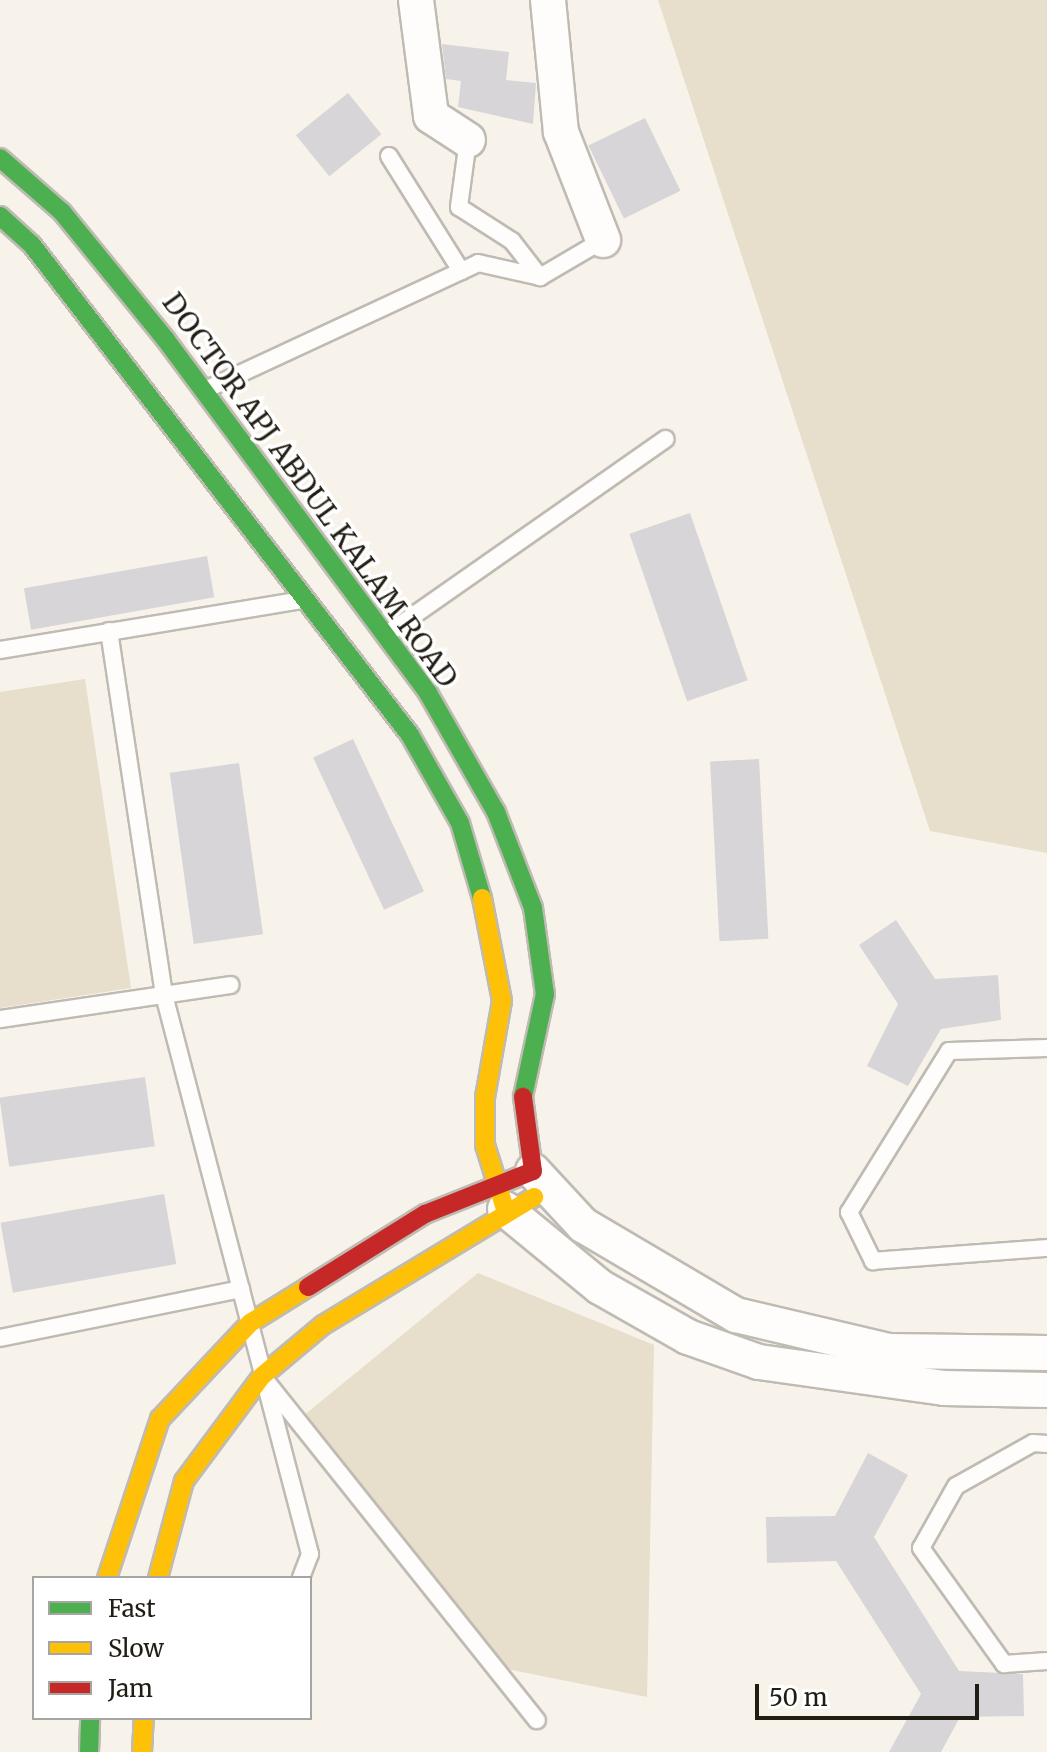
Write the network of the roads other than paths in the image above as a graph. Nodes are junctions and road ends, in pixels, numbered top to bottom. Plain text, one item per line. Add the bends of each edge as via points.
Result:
1 (416, 0) edge
2 (548, 0) edge
3 (468, 140) joint
4 (389, 156) dead end
5 (0, 158) edge
6 (0, 216) edge
7 (603, 240) joint
8 (461, 271) junction
9 (540, 277) junction
10 (90, 282) junction
11 (184, 364) junction
12 (204, 390) junction
13 (148, 395) junction
14 (666, 439) dead end
15 (358, 594) junction
16 (306, 599) junction
17 (109, 631) junction
18 (386, 635) junction
19 (0, 650) edge
20 (231, 985) dead end
21 (164, 995) junction
22 (0, 1019) edge
23 (1047, 1048) edge
24 (540, 1182) junction
25 (500, 1197) junction
26 (1047, 1248) edge
27 (241, 1289) junction
28 (250, 1323) junction
29 (0, 1338) edge
30 (1047, 1353) edge
31 (262, 1376) junction
32 (1047, 1390) edge
33 (1047, 1444) edge
34 (108, 1576) edge
35 (159, 1576) edge
36 (302, 1576) edge
37 (1047, 1661) edge
38 (91, 1720) edge
39 (144, 1720) edge
40 (537, 1720) dead end
41 (89, 1752) edge
42 (142, 1752) edge

1 - 3 street via 431,116
2 - 7 street via 561,132
3 - 9 lane via 459,207 512,241
4 - 8 lane
5 - 10 street, DOCTOR APJ ABDUL KALAM ROAD via 62,212
6 - 10 street
7 - 9 lane
8 - 9 lane via 478,263
8 - 12 lane
10 - 11 street, DOCTOR APJ ABDUL KALAM ROAD
10 - 13 street
11 - 12 street, DOCTOR APJ ABDUL KALAM ROAD
11 - 13 lane
12 - 15 street, DOCTOR APJ ABDUL KALAM ROAD
13 - 16 street
14 - 18 lane
15 - 16 lane
15 - 18 street, DOCTOR APJ ABDUL KALAM ROAD
16 - 17 lane
16 - 25 street via 410,735 460,823 490,924 502,1001 485,1097
17 - 19 lane
17 - 21 lane
18 - 24 street, DOCTOR APJ ABDUL KALAM ROAD via 496,812 533,908 545,994 523,1097
20 - 21 lane
21 - 22 lane
21 - 27 lane
23 - 26 lane via 949,1051 849,1212 873,1261
24 - 25 street
24 - 30 street via 698,1299 784,1331 941,1356
25 - 28 street via 401,1227
25 - 31 street via 323,1325
25 - 32 street via 600,1287 688,1337 759,1362 944,1388
27 - 28 lane
27 - 29 lane
28 - 31 lane
28 - 34 street via 160,1419
31 - 35 street via 184,1481
31 - 36 lane via 310,1554
31 - 40 lane
33 - 37 lane via 1033,1443 956,1486 921,1548 1004,1664
38 - 41 street
39 - 42 street

